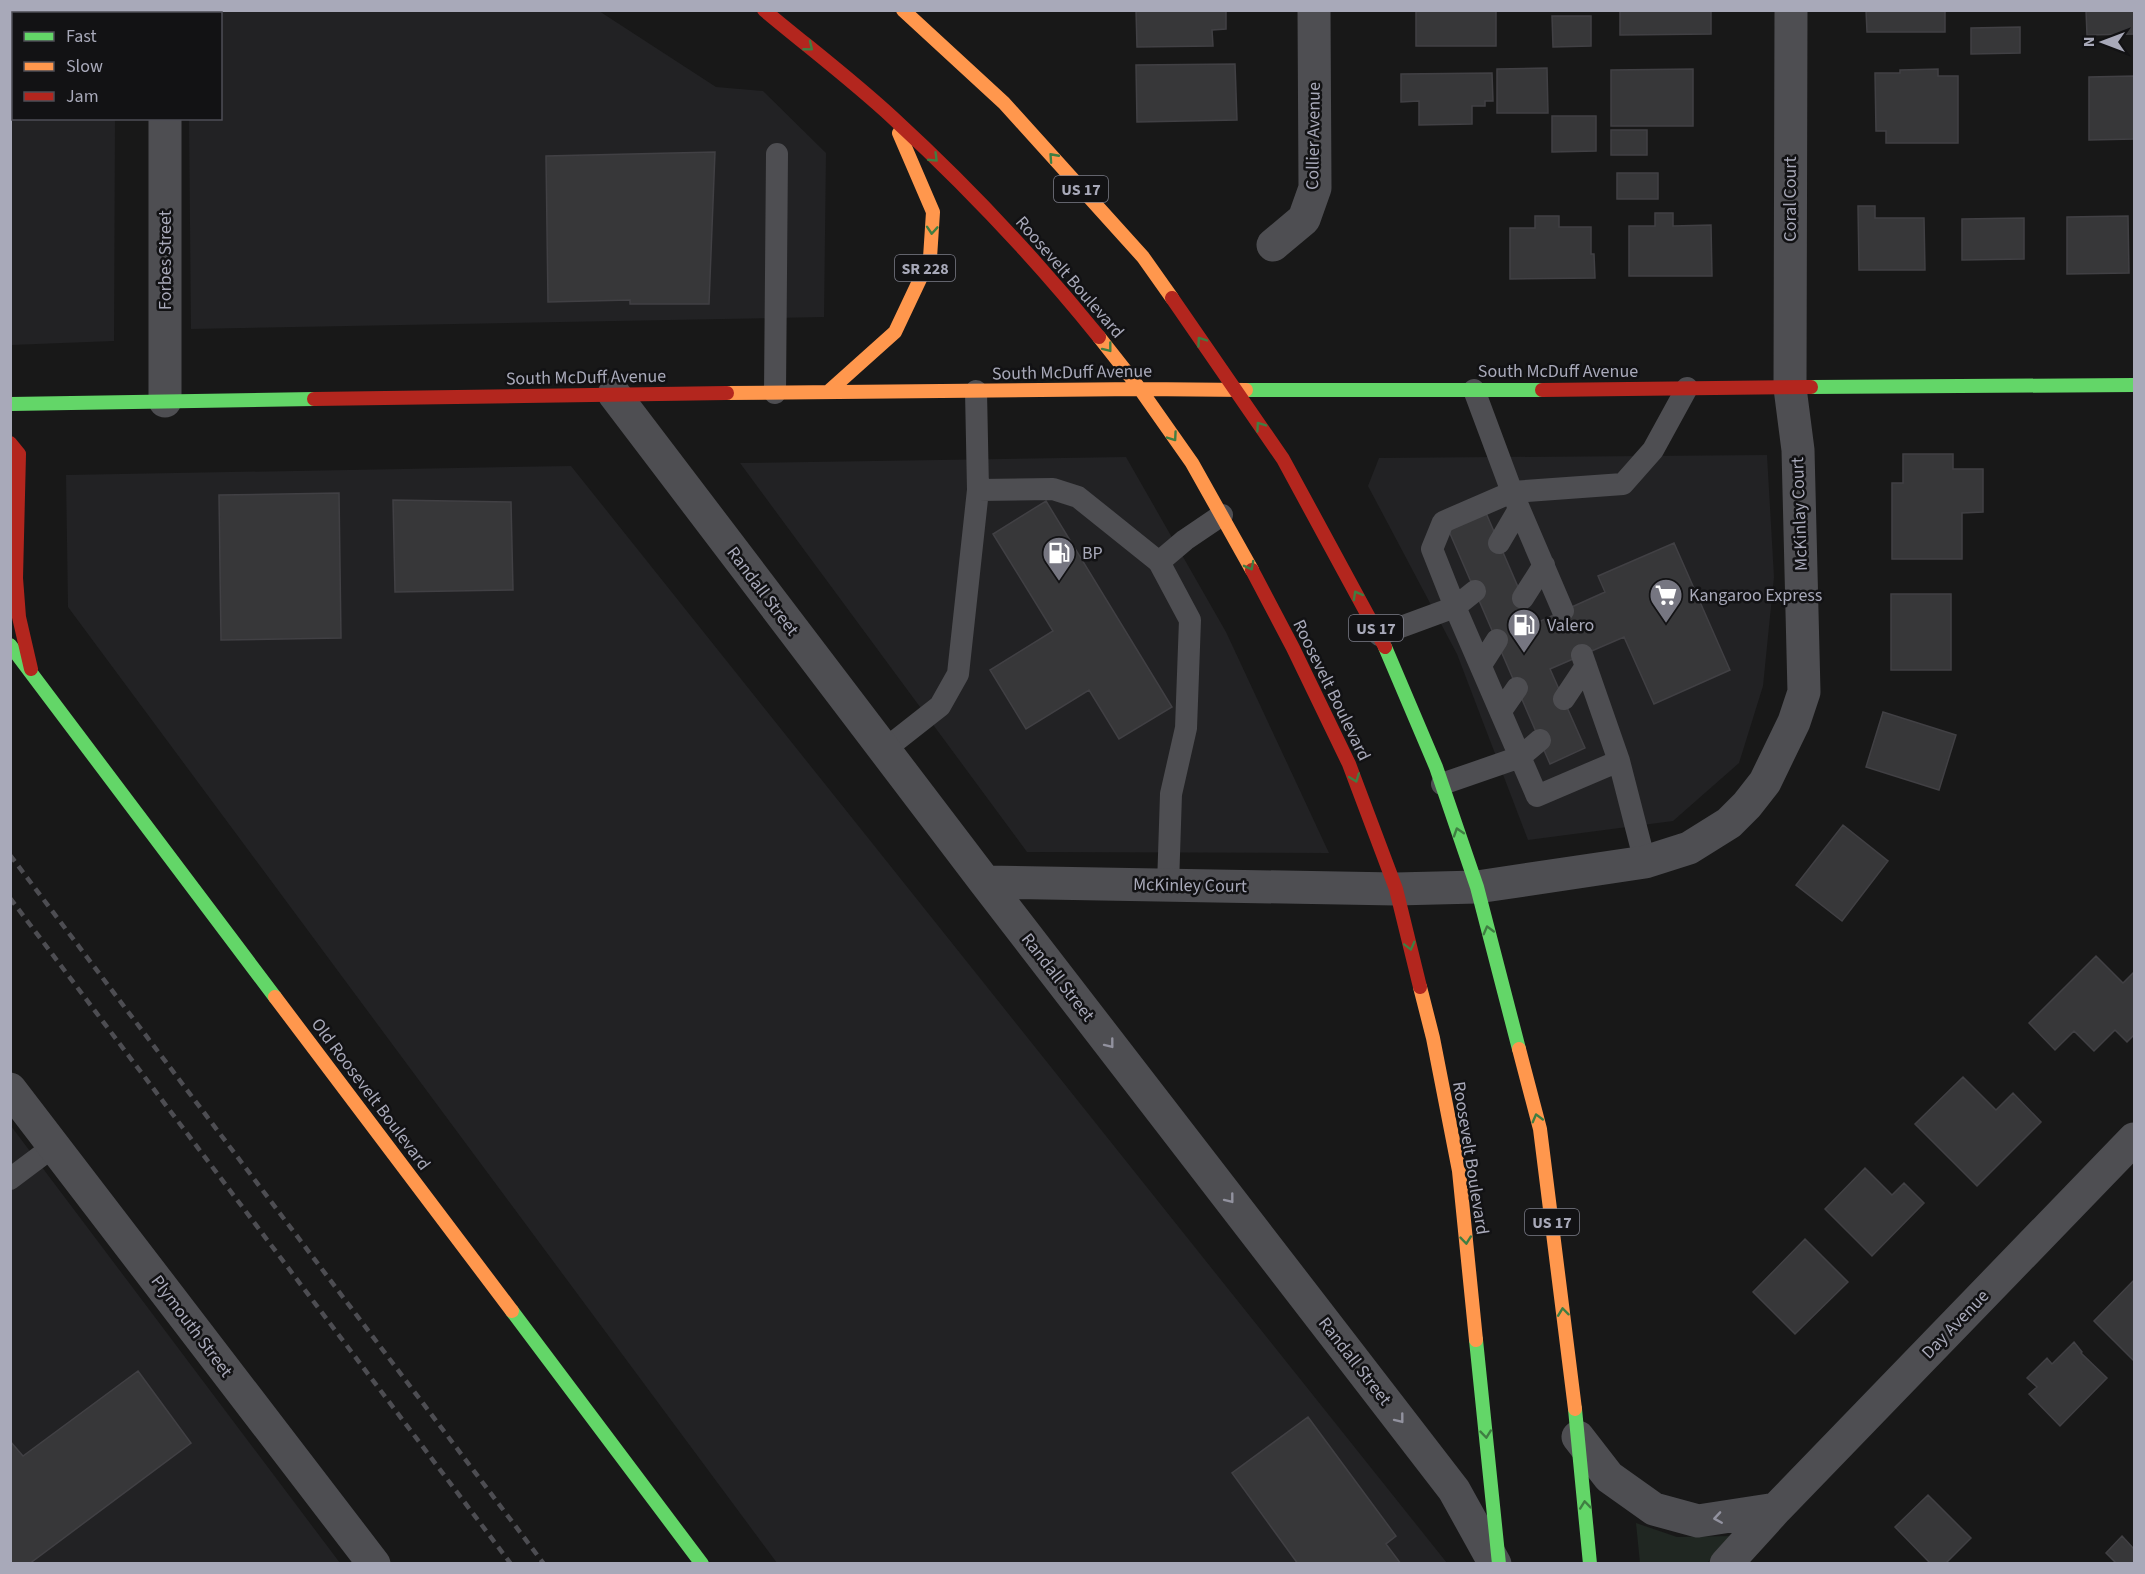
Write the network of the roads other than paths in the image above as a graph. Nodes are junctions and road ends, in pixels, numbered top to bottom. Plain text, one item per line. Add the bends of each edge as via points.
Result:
1 (764, 10) edge
2 (903, 10) edge
3 (1314, 10) edge
4 (1791, 10) edge
5 (892, 117) junction
6 (165, 120) edge
7 (777, 154) dead end
8 (1273, 245) dead end
9 (2134, 386) edge
10 (1687, 388) junction
11 (1790, 388) junction
12 (1140, 389) junction
13 (1235, 389) junction
14 (1474, 390) junction
15 (976, 391) junction
16 (828, 392) junction
17 (775, 393) junction
18 (614, 394) junction
19 (165, 401) junction
20 (10, 404) edge
21 (10, 443) edge
22 (978, 490) junction
23 (1516, 501) junction
24 (1222, 515) junction
25 (1499, 543) dead end
26 (1159, 562) junction
27 (1544, 565) junction
28 (1475, 591) dead end
29 (1523, 598) dead end
30 (1455, 607) junction
31 (1559, 610) dead end
32 (1379, 635) junction
33 (1497, 640) dead end
34 (10, 645) edge
35 (1481, 665) junction
36 (32, 673) junction
37 (1517, 688) dead end
38 (1564, 699) dead end
39 (1501, 711) junction
40 (1540, 740) dead end
41 (884, 750) junction
42 (1520, 757) junction
43 (1619, 761) junction
44 (1442, 784) junction
45 (1645, 862) junction
46 (985, 882) junction
47 (1168, 885) junction
48 (1477, 887) junction
49 (1396, 889) junction
50 (10, 1089) edge
51 (2134, 1139) edge
52 (54, 1146) junction
53 (10, 1179) edge
54 (1578, 1437) junction
55 (1776, 1509) junction
56 (371, 1562) edge
57 (702, 1563) edge
58 (1497, 1563) edge
59 (1590, 1563) edge
60 (1725, 1563) edge

1 -> 5 main road, Roosevelt Boulevard
13 -> 2 main road, US 17 via 1143,257 1004,102
3 - 8 street, Collier Avenue via 1315,188 1304,219
4 - 11 street, Coral Court
5 -> 12 main road, Roosevelt Boulevard via 1054,280
5 -> 16 main road, SR 228 via 933,212 930,258 895,332
6 - 19 street, Forbes Street
7 - 17 lane
9 - 11 main road, South McDuff Avenue
10 - 11 main road, South McDuff Avenue
10 - 14 main road, South McDuff Avenue
10 - 23 lane via 1653,450 1623,484
11 - 45 street, McKinlay Court via 1798,450 1804,692 1765,782 1747,804 1729,823 1689,848
12 - 13 main road, South McDuff Avenue
12 - 15 main road, South McDuff Avenue
12 -> 24 main road, Roosevelt Boulevard via 1192,463
13 - 14 main road, South McDuff Avenue
32 -> 13 main road, US 17 via 1283,459
14 - 23 lane
15 - 16 main road, South McDuff Avenue
15 - 22 lane
16 - 17 main road, South McDuff Avenue
17 - 18 main road, South McDuff Avenue
18 - 19 main road, South McDuff Avenue
18 - 41 street, Randall Street
19 - 20 main road, South McDuff Avenue
21 - 36 main road via 19,454 16,578 19,617
22 - 26 lane via 1053,489 1078,497
22 - 41 lane via 958,674 940,706
23 - 25 lane
23 - 27 lane
23 - 30 lane via 1443,522 1432,549
24 - 26 lane
24 -> 49 main road, Roosevelt Boulevard via 1349,764
26 - 47 lane via 1191,620 1186,728 1171,794
27 - 29 lane
27 - 31 lane
28 - 30 lane
30 - 32 lane
30 - 35 lane
32 - 44 main road, US 17
33 - 35 lane
34 - 36 main road, Old Roosevelt Boulevard
35 - 39 lane
36 - 57 main road, Old Roosevelt Boulevard
37 - 39 lane
38 - 43 lane via 1584,661
39 - 42 lane
40 - 42 lane
41 - 46 street, Randall Street
42 - 43 lane via 1537,796
42 - 44 lane
43 - 45 lane
48 -> 44 main road, US 17
45 - 48 street, McKinlay Court
46 - 47 street, McKinley Court
46 -> 58 street, Randall Street via 1454,1490
47 - 49 street, McKinley Court
48 - 49 street, McKinley Court
54 -> 48 main road, US 17 via 1540,1129
49 -> 58 main road, Roosevelt Boulevard via 1433,1038 1459,1171
50 - 52 street, Plymouth Street
51 - 55 street, Day Avenue
52 - 53 lane
52 - 56 street, Plymouth Street
55 -> 54 street via 1698,1521 1654,1509 1609,1477
59 -> 54 main road, US 17
55 - 60 street, Day Avenue

